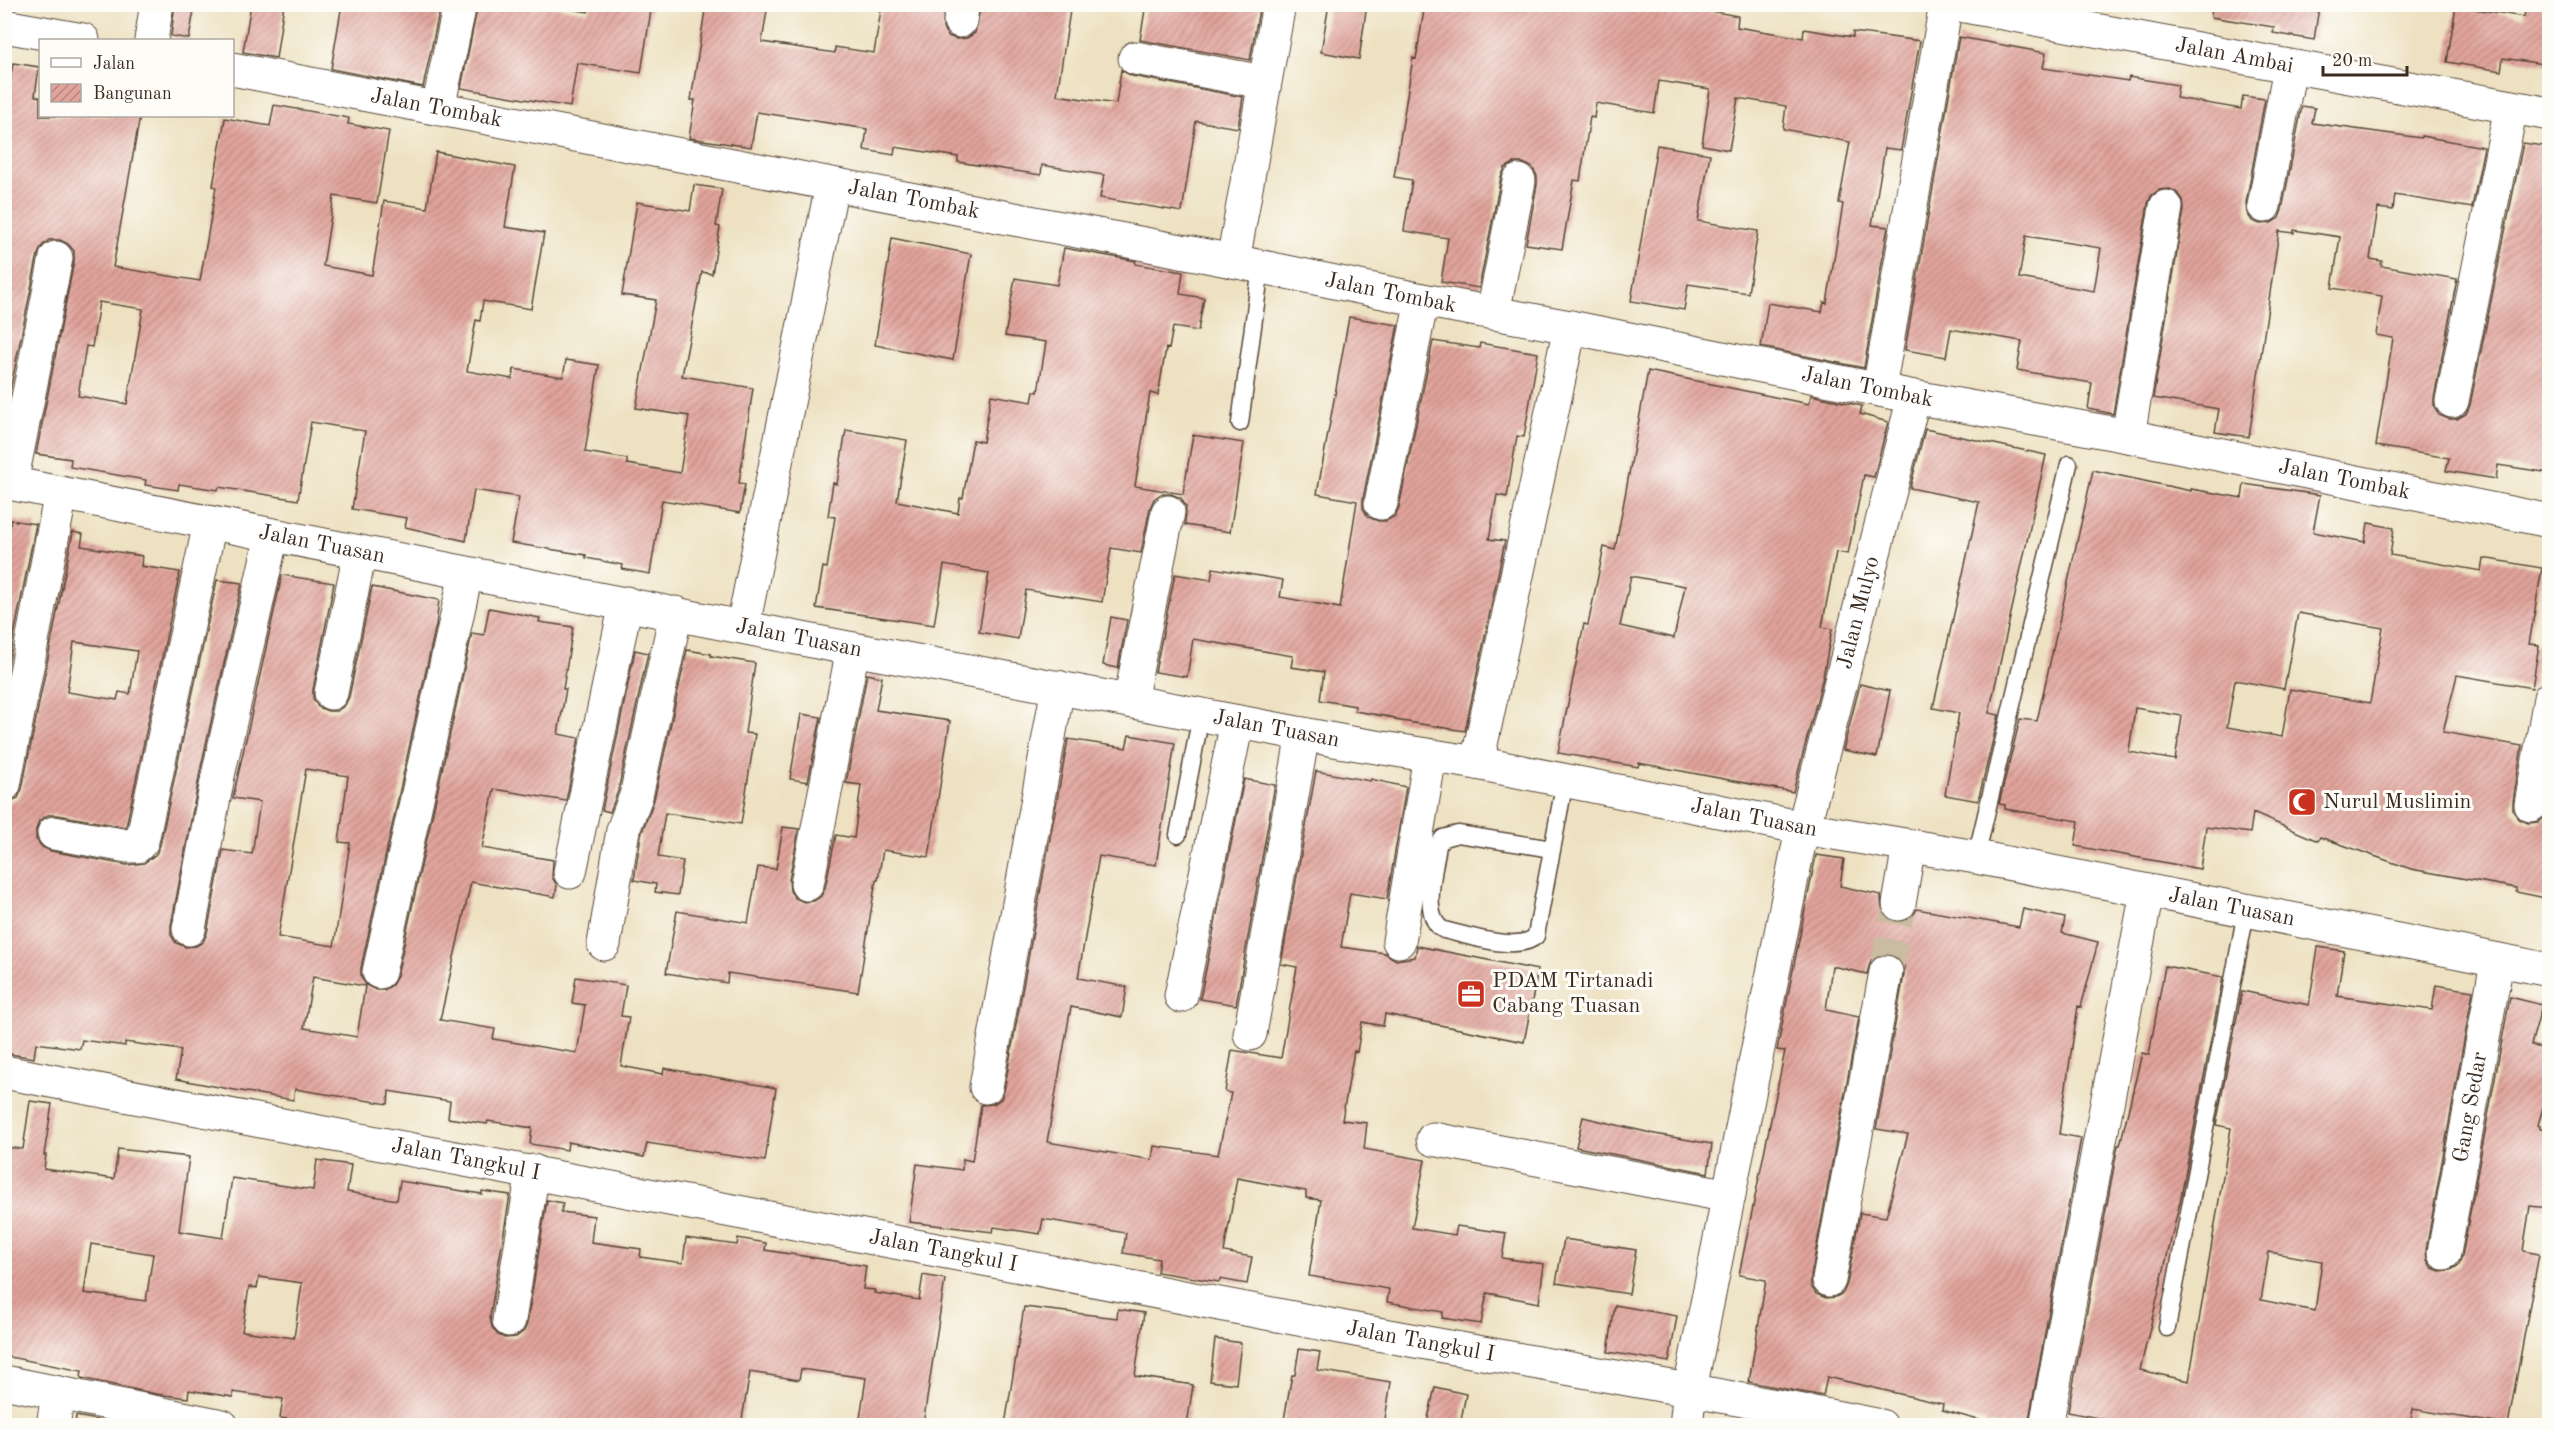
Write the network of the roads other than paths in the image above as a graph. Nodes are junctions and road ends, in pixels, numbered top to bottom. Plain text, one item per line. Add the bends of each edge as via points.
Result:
1 (157, 4) edge
2 (460, 4) edge
3 (1279, 4) edge
4 (1946, 4) edge
5 (1954, 4) edge
6 (15, 19) edge
7 (80, 39) edge
8 (151, 39) edge
9 (1135, 58) dead end
10 (2290, 67) junction
11 (234, 69) edge
12 (1263, 82) junction
13 (2511, 107) junction
14 (438, 108) junction
15 (2550, 114) edge
16 (1519, 181) dead end
17 (832, 185) junction
18 (2264, 206) dead end
19 (2166, 207) dead end
20 (56, 258) dead end
21 (1247, 264) junction
22 (1422, 300) junction
23 (1493, 313) junction
24 (1570, 327) junction
25 (1879, 390) junction
26 (1914, 397) junction
27 (2452, 401) dead end
28 (1240, 423) dead end
29 (2128, 436) junction
30 (2069, 464) dead end
31 (8, 482) edge
32 (61, 493) junction
33 (1381, 503) dead end
34 (1168, 512) dead end
35 (2550, 521) edge
36 (210, 523) junction
37 (272, 535) junction
38 (360, 552) junction
39 (466, 574) junction
40 (626, 603) junction
41 (676, 613) junction
42 (743, 626) junction
43 (853, 649) junction
44 (1058, 687) junction
45 (331, 693) dead end
46 (2550, 698) edge
47 (1130, 700) junction
48 (1202, 715) junction
49 (1237, 722) junction
50 (1304, 734) junction
51 (1430, 756) junction
52 (1476, 763) junction
53 (1564, 780) junction
54 (4, 785) edge
55 (2531, 805) dead end
56 (1804, 828) junction
57 (54, 833) dead end
58 (1178, 835) dead end
59 (1909, 846) junction
60 (1552, 849) junction
61 (1976, 857) junction
62 (570, 872) dead end
63 (807, 884) dead end
64 (2147, 892) junction
65 (1899, 904) tunnel mouth
66 (2246, 912) junction
67 (189, 928) dead end
68 (1399, 941) dead end
69 (604, 944) dead end
70 (2497, 962) junction
71 (2550, 970) edge
72 (379, 972) dead end
73 (1886, 972) tunnel mouth
74 (1180, 996) dead end
75 (1250, 1034) dead end
76 (4, 1072) edge
77 (986, 1087) dead end
78 (1433, 1139) dead end
79 (533, 1171) junction
80 (1729, 1196) junction
81 (2444, 1253) dead end
82 (1829, 1280) dead end
83 (509, 1320) dead end
84 (2167, 1328) dead end
85 (4, 1382) edge
86 (1690, 1389) junction
87 (58, 1393) junction
88 (53, 1425) edge
89 (222, 1425) edge
90 (1686, 1425) edge
91 (1881, 1425) edge
92 (2046, 1425) edge

1 - 8 street
2 - 14 street
3 - 12 street
4 - 25 street
5 - 10 street, Jalan Ambai
6 - 7 street
9 - 12 street
10 - 13 street, Jalan Ambai
10 - 18 street
11 - 14 street, Jalan Tombak
12 - 21 street
13 - 15 street, Jalan Ambai
13 - 27 street
14 - 17 street, Jalan Tombak
16 - 23 street
17 - 21 street, Jalan Tombak
17 - 42 street
19 - 29 street
20 - 31 street
21 - 22 street, Jalan Tombak
21 - 28 lane
22 - 23 street, Jalan Tombak
22 - 33 street
23 - 24 street, Jalan Tombak
24 - 25 street, Jalan Tombak
24 - 52 street
25 - 26 street, Jalan Tombak
26 - 29 street, Jalan Tombak
26 - 56 street, Jalan Mulyo
29 - 35 street, Jalan Tombak
30 - 61 lane
31 - 32 street, Jalan Tuasan
32 - 36 street, Jalan Tuasan
32 - 54 street
34 - 47 street
36 - 37 street, Jalan Tuasan
36 - 57 street via 142,841 137,846 127,846
37 - 38 street, Jalan Tuasan
37 - 67 street via 219,771
38 - 39 street, Jalan Tuasan
38 - 45 street
39 - 40 street, Jalan Tuasan
39 - 72 street
40 - 41 street, Jalan Tuasan
40 - 62 street
41 - 42 street, Jalan Tuasan
41 - 69 street via 636,796 623,830
42 - 43 street, Jalan Tuasan
43 - 44 street, Jalan Tuasan
43 - 63 street
44 - 47 street, Jalan Tuasan
44 - 77 street
46 - 55 street
47 - 48 street, Jalan Tuasan
48 - 49 street, Jalan Tuasan
48 - 58 lane
49 - 50 street, Jalan Tuasan
49 - 74 street
50 - 51 street, Jalan Tuasan
50 - 75 street
51 - 52 street, Jalan Tuasan
51 - 68 street
52 - 53 street, Jalan Tuasan
53 - 56 street, Jalan Tuasan
53 - 60 lane
56 - 59 street, Jalan Tuasan
56 - 80 street, Jalan Mulyo
59 - 61 street, Jalan Tuasan
59 - 65 street
60 - 60 lane via 1532,940 1510,944 1435,925 1430,904 1438,845 1443,838 1458,834
61 - 64 street, Jalan Tuasan
64 - 66 street, Jalan Tuasan
64 - 92 street
66 - 70 street, Jalan Tuasan
66 - 84 lane
70 - 71 street, Jalan Tuasan
70 - 81 street, Gang Sedar
73 - 82 street
76 - 79 street, Jalan Tangkul I
78 - 80 street
79 - 83 street
79 - 86 street, Jalan Tangkul I via 1367,1332
80 - 86 street, Jalan Mulyo
85 - 87 street
86 - 90 street, Jalan Mulyo
86 - 91 street, Jalan Tangkul I
87 - 88 street
87 - 89 street

